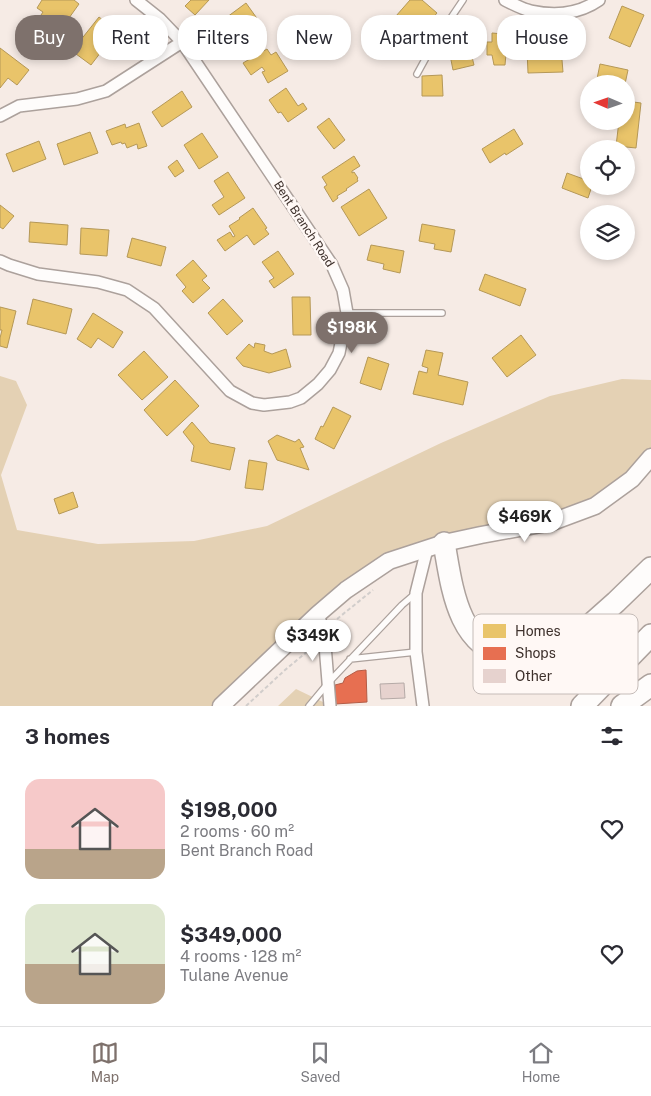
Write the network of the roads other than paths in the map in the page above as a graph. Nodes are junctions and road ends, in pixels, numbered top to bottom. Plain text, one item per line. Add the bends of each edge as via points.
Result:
1 (136, 0) edge
2 (463, 0) edge
3 (505, 0) edge
4 (599, 0) edge
5 (178, 38) edge
6 (178, 45) edge
7 (194, 60) edge
8 (417, 74) dead end
9 (0, 116) edge
10 (0, 261) edge
11 (347, 313) junction
12 (442, 313) dead end
13 (651, 457) edge
14 (435, 546) junction
15 (651, 568) edge
16 (651, 591) edge
17 (416, 593) junction
18 (616, 602) junction
19 (602, 614) edge
20 (324, 619) junction
21 (651, 635) edge
22 (473, 636) edge
23 (638, 648) edge
24 (416, 652) junction
25 (350, 659) junction
26 (329, 682) junction
27 (651, 685) edge
28 (594, 694) edge
29 (221, 706) edge
30 (309, 706) edge
31 (330, 706) edge
32 (423, 706) edge
33 (582, 706) edge
34 (622, 706) edge

1 - 5 street, Bent Branch Road
2 - 8 lane
3 - 4 street via 530,11 558,14
6 - 9 street via 106,91 77,99 19,106
7 - 11 street, Bent Branch Road via 332,265 343,290
10 - 11 street, Bent Branch Road via 38,274 98,282 127,290 154,308 230,391 252,403 264,405 301,398 318,384 339,353
11 - 12 lane
13 - 14 main road via 632,479 595,506 552,522
14 - 17 street
14 - 20 main road via 389,561 346,590
14 - 22 highway via 463,620
15 - 18 highway
16 - 18 highway via 636,589
17 - 24 street
17 - 25 lane
18 - 19 highway
20 - 26 street
20 - 29 main road
21 - 23 highway
24 - 25 lane
24 - 32 street
25 - 26 lane
26 - 30 lane
26 - 31 street
27 - 34 highway
28 - 33 highway

